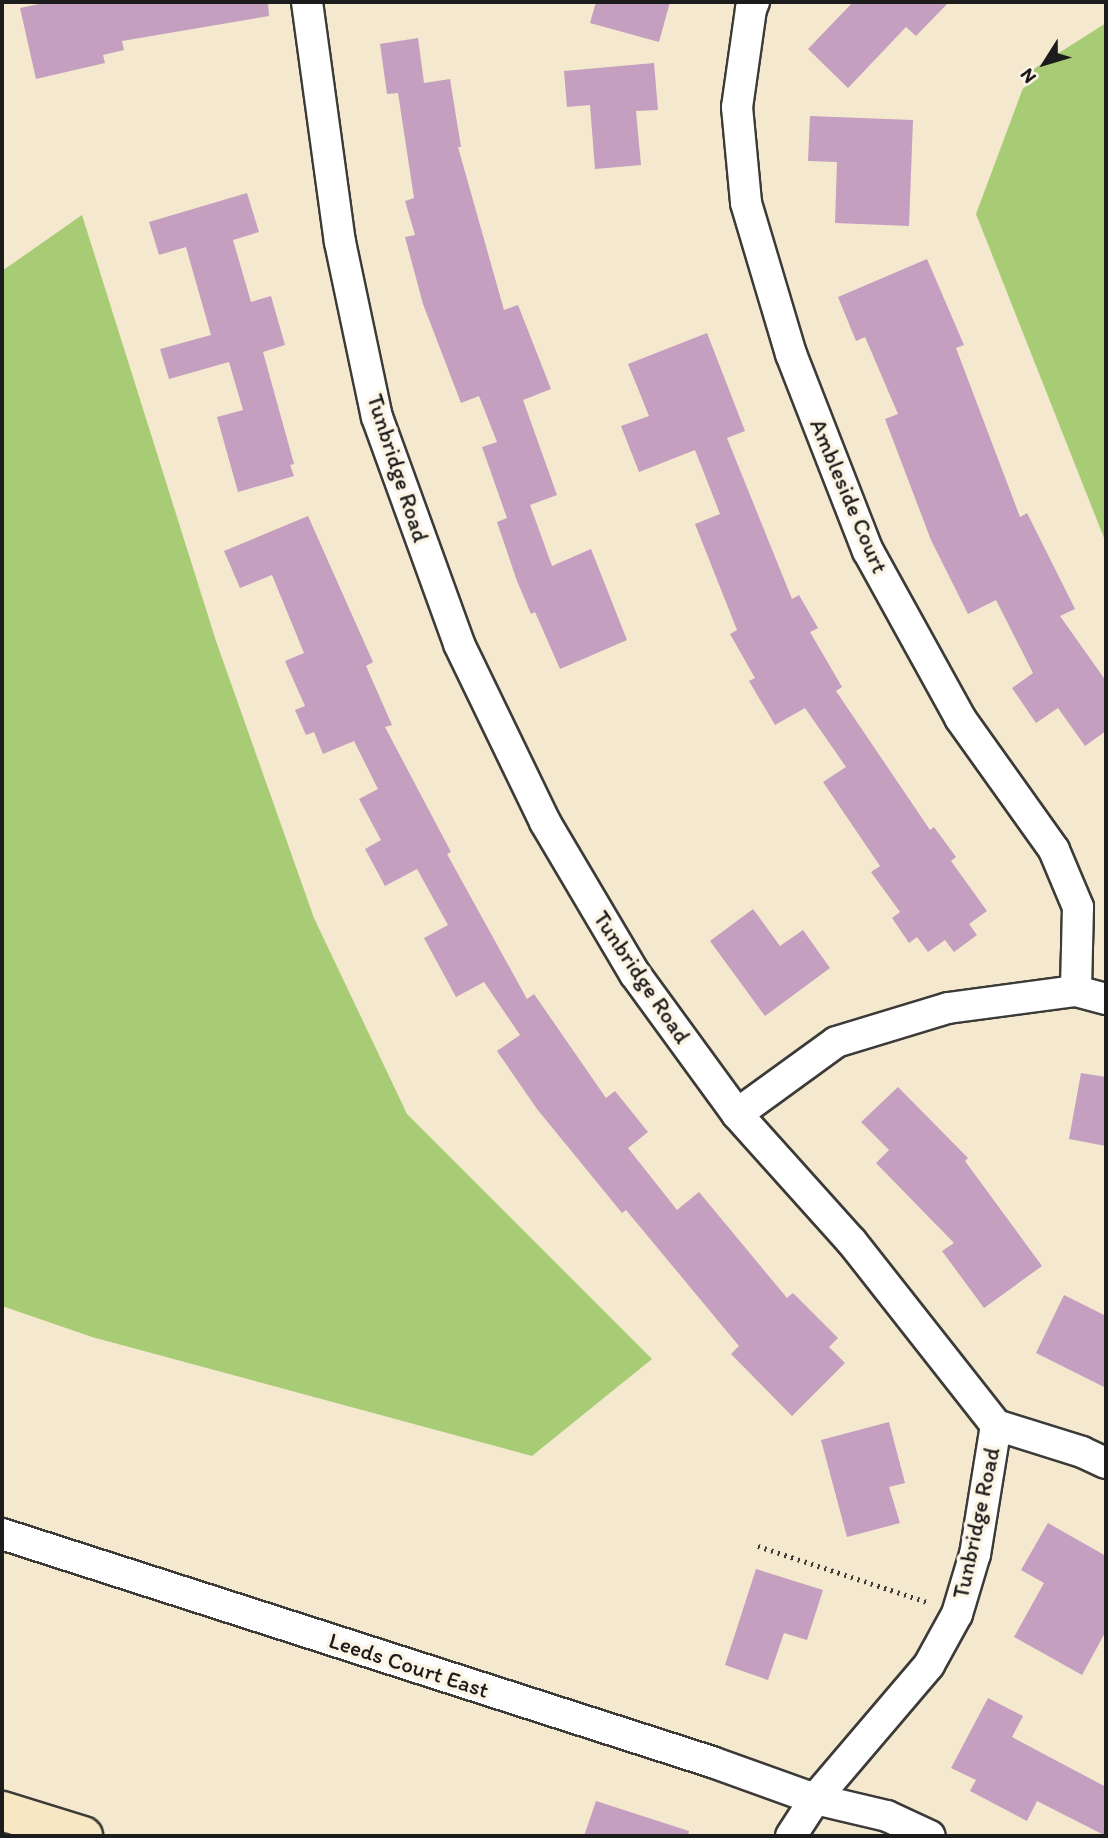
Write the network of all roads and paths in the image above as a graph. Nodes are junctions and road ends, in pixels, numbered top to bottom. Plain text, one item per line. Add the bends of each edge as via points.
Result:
1 (307, 2) edge
2 (754, 2) edge
3 (1076, 991) junction
4 (1106, 999) edge
5 (737, 1114) junction
6 (996, 1425) junction
7 (1106, 1463) edge
8 (2, 1534) edge
9 (758, 1546) dead end
10 (957, 1614) junction
11 (816, 1799) junction
12 (2, 1811) edge
13 (83, 1836) edge
14 (791, 1836) edge
15 (930, 1836) edge

1 - 5 street, Tunbridge Road via 340,242 377,417 459,644 545,822 635,975
2 - 3 street, Ambleside Court via 737,107 746,203 790,354 868,551 960,718 1054,850 1078,907
3 - 4 street
3 - 5 street via 948,1008 836,1042
5 - 6 street, Tunbridge Road via 852,1242
6 - 7 street
6 - 10 street, Tunbridge Road via 975,1554
8 - 11 street, Leeds Court East
9 - 10 path
10 - 11 street, Tunbridge Road via 929,1665
11 - 14 street, Tunbridge Road
11 - 15 street, Leeds Court East via 887,1816
12 - 13 main road

